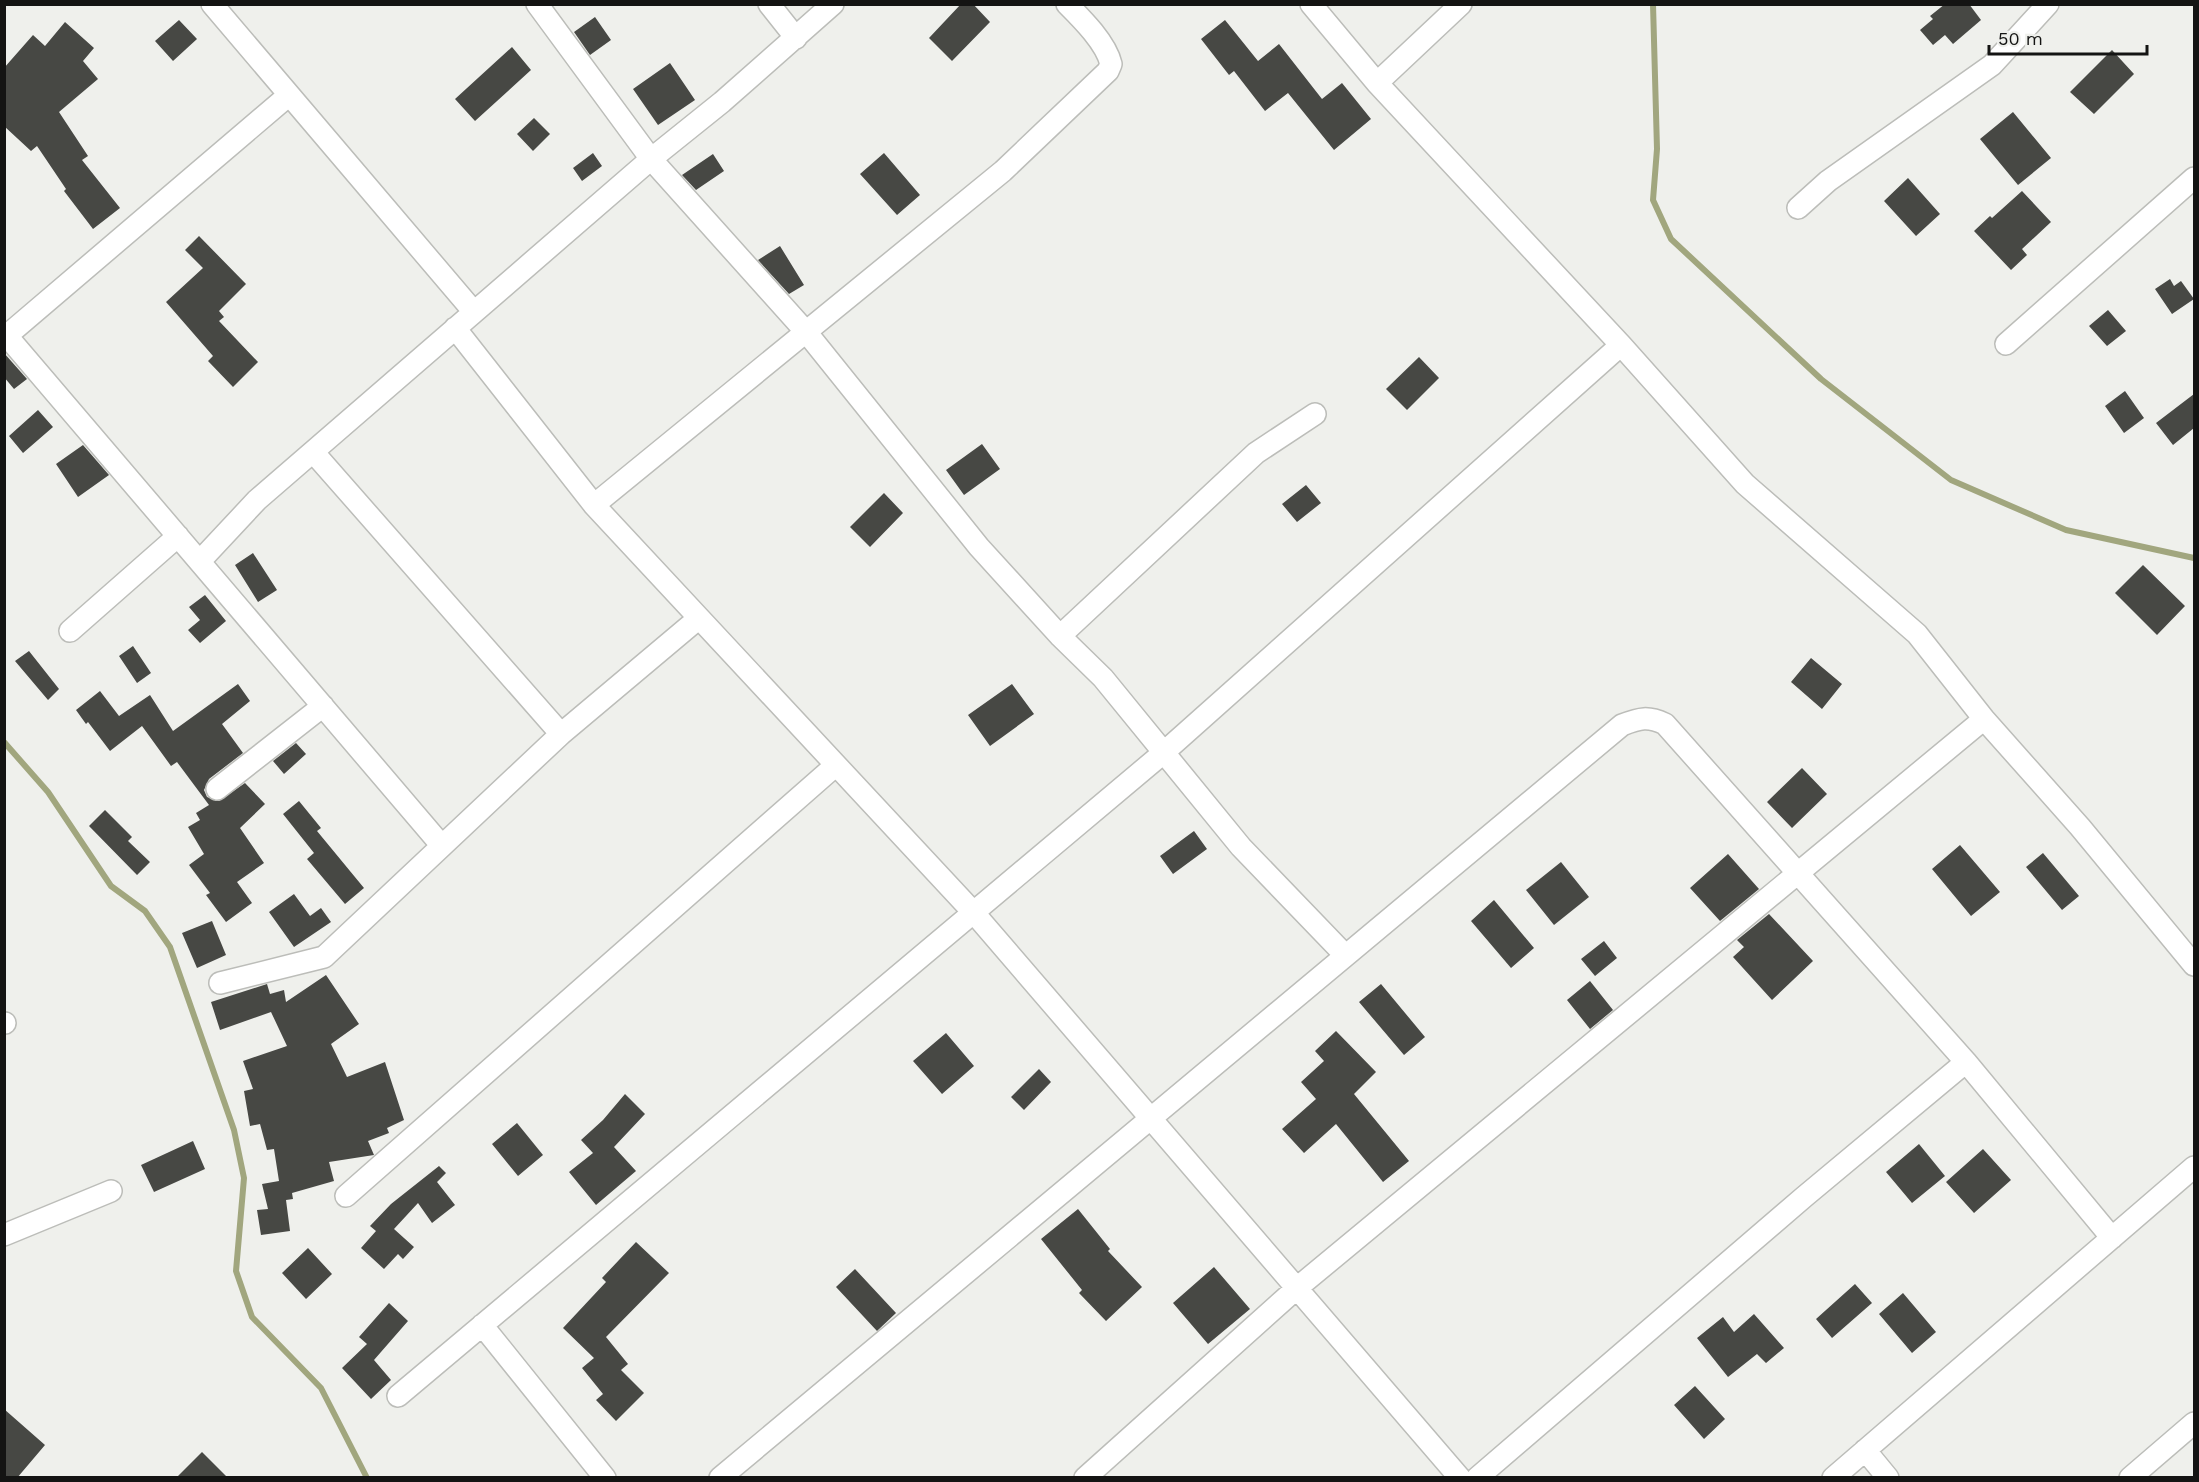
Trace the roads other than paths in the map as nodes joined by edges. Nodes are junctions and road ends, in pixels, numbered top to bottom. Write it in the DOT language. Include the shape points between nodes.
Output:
graph roads {
  1 [pos="212,4"];
  2 [pos="537,4"];
  3 [pos="769,4"];
  4 [pos="833,4"];
  5 [pos="1067,4"];
  6 [pos="1311,4"];
  7 [pos="1461,4"];
  8 [pos="2048,4"];
  9 [pos="796,38"];
  10 [pos="1377,83"];
  11 [pos="289,95"];
  12 [pos="651,159"];
  13 [pos="2194,178"];
  14 [pos="1798,208"];
  15 [pos="474,312"];
  16 [pos="455,328"];
  17 [pos="807,333"];
  18 [pos="6,337"];
  19 [pos="2006,344"];
  20 [pos="1621,345"];
  21 [pos="1315,414"];
  22 [pos="314,453"];
  23 [pos="594,505"];
  24 [pos="178,536"];
  25 [pos="200,561"];
  26 [pos="699,618"];
  27 [pos="70,631"];
  28 [pos="1060,636"];
  29 [pos="323,706"];
  30 [pos="1984,719"];
  31 [pos="561,734"];
  32 [pos="1162,754"];
  33 [pos="836,765"];
  34 [pos="217,789"];
  35 [pos="442,846"];
  36 [pos="1799,873"];
  37 [pos="974,913"];
  38 [pos="1345,955"];
  39 [pos="2194,965"];
  40 [pos="220,982"];
  41 [pos="1966,1062"];
  42 [pos="1150,1118"];
  43 [pos="2194,1167"];
  44 [pos="111,1191"];
  45 [pos="346,1196"];
  46 [pos="4,1235"];
  47 [pos="2112,1238"];
  48 [pos="1297,1288"];
  49 [pos="482,1325"];
  50 [pos="398,1396"];
  51 [pos="2194,1423"];
  52 [pos="1865,1450"];
  53 [pos="605,1478"];
  54 [pos="720,1478"];
  55 [pos="1085,1478"];
  56 [pos="1460,1478"];
  57 [pos="1477,1478"];
  58 [pos="1833,1478"];
  59 [pos="1888,1478"];
  60 [pos="2130,1478"];
  1 -- 11 [label="street"];
  2 -- 12 [label="street"];
  3 -- 9 [label="street"];
  4 -- 9 [label="street"];
  5 -- 17 [label="street" via="1109,56 1108,70 1003,171"];
  6 -- 10 [label="street"];
  7 -- 10 [label="street"];
  8 -- 14 [label="street" via="1992,65 1828,181"];
  9 -- 12 [label="street"];
  10 -- 20 [label="street"];
  11 -- 15 [label="street"];
  11 -- 18 [label="street"];
  12 -- 15 [label="street"];
  12 -- 17 [label="street"];
  13 -- 19 [label="street"];
  15 -- 16 [label="street"];
  16 -- 22 [label="street"];
  16 -- 23 [label="street"];
  17 -- 23 [label="street"];
  17 -- 28 [label="street" via="971,538"];
  18 -- 24 [label="street"];
  20 -- 30 [label="street" via="1746,484 1917,634"];
  20 -- 32 [label="street"];
  21 -- 28 [label="street" via="1256,453"];
  22 -- 25 [label="street" via="257,500"];
  22 -- 31 [label="street"];
  23 -- 26 [label="street"];
  24 -- 25 [label="street"];
  24 -- 27 [label="street"];
  25 -- 29 [label="street"];
  26 -- 31 [label="street"];
  26 -- 33 [label="street"];
  28 -- 32 [label="street" via="1102,678"];
  29 -- 34 [label="street"];
  29 -- 35 [label="street"];
  30 -- 36 [label="street"];
  30 -- 39 [label="street"];
  31 -- 35 [label="street"];
  32 -- 37 [label="street"];
  32 -- 38 [label="street" via="1241,847"];
  33 -- 37 [label="street"];
  33 -- 45 [label="street"];
  35 -- 40 [label="street" via="324,957"];
  36 -- 38 [label="street" via="1665,724 1651,717 1639,719 1622,725"];
  36 -- 41 [label="street"];
  36 -- 48 [label="street"];
  37 -- 42 [label="street"];
  37 -- 49 [label="street"];
  38 -- 42 [label="street"];
  41 -- 47 [label="street"];
  41 -- 57 [label="street"];
  42 -- 48 [label="street"];
  42 -- 54 [label="street"];
  43 -- 47 [label="street"];
  44 -- 46 [label="street"];
  47 -- 52 [label="street"];
  48 -- 55 [label="street"];
  48 -- 56 [label="street"];
  49 -- 50 [label="street"];
  49 -- 53 [label="street"];
  51 -- 60 [label="street"];
  52 -- 58 [label="street"];
  52 -- 59 [label="street"];
}
